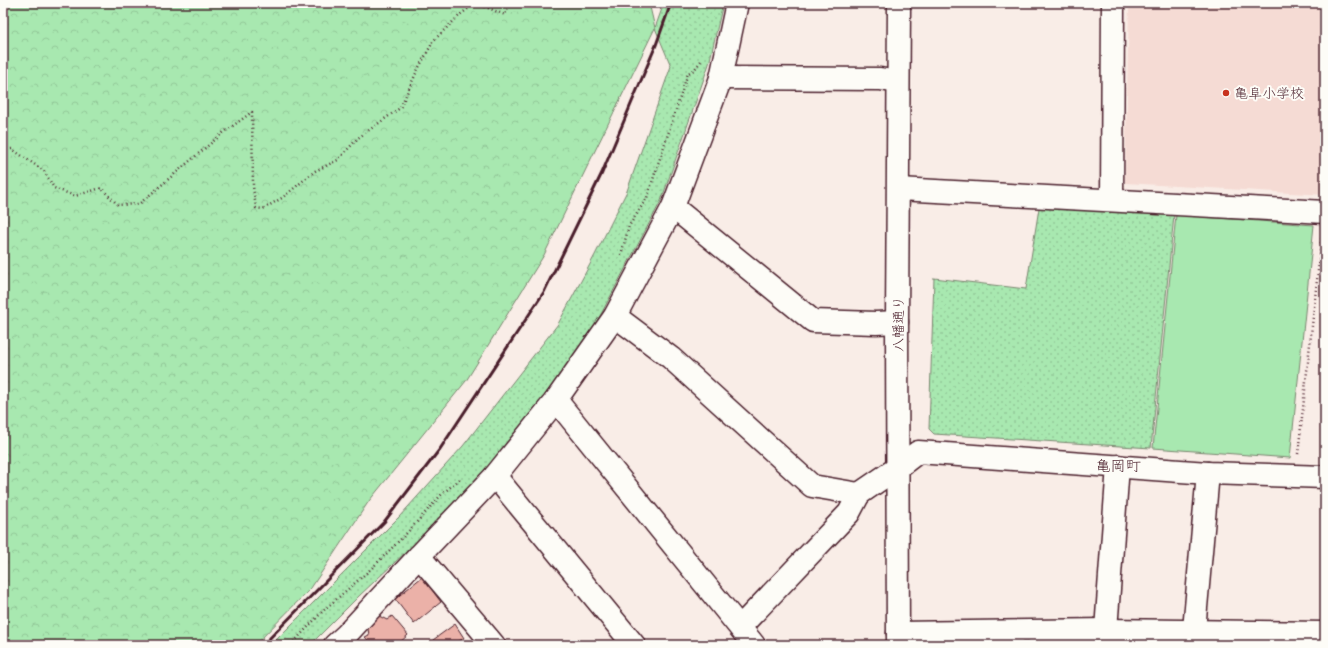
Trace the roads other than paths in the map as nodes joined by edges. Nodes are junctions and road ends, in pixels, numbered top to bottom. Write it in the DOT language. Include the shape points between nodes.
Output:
graph roads {
  1 [pos="737,3"];
  2 [pos="899,3"];
  3 [pos="1113,3"];
  4 [pos="721,78"];
  5 [pos="898,82"];
  6 [pos="899,189"];
  7 [pos="1112,200"];
  8 [pos="673,207"];
  9 [pos="1325,212"];
  10 [pos="614,316"];
  11 [pos="897,322"];
  12 [pos="556,400"];
  13 [pos="1118,466"];
  14 [pos="897,468"];
  15 [pos="1208,472"];
  16 [pos="496,476"];
  17 [pos="1325,477"];
  18 [pos="859,494"];
  19 [pos="419,556"];
  20 [pos="740,627"];
  21 [pos="1106,630"];
  22 [pos="1194,630"];
  23 [pos="1325,633"];
  24 [pos="898,639"];
  25 [pos="345,642"];
  26 [pos="494,645"];
  27 [pos="634,645"];
  28 [pos="754,645"];
  1 -- 4 [label="street"];
  2 -- 5 [label="street, 八幡通り"];
  3 -- 7 [label="street"];
  4 -- 5 [label="street" via="880,79"];
  4 -- 8 [label="street"];
  5 -- 6 [label="street, 八幡通り"];
  6 -- 7 [label="street"];
  6 -- 11 [label="street, 八幡通り"];
  7 -- 9 [label="street"];
  8 -- 10 [label="street"];
  8 -- 11 [label="street" via="813,322"];
  10 -- 12 [label="street"];
  10 -- 18 [label="street" via="672,358 812,486"];
  11 -- 14 [label="street, 八幡通り"];
  12 -- 16 [label="street"];
  12 -- 20 [label="street"];
  13 -- 14 [label="street" via="918,452"];
  13 -- 15 [label="street"];
  13 -- 21 [label="street"];
  14 -- 18 [label="street"];
  14 -- 24 [label="street, 八幡通り"];
  15 -- 17 [label="street"];
  15 -- 22 [label="street"];
  16 -- 19 [label="street"];
  16 -- 27 [label="street"];
  18 -- 20 [label="street" via="849,512"];
  19 -- 25 [label="street"];
  19 -- 26 [label="street"];
  20 -- 28 [label="street"];
  21 -- 22 [label="street"];
  21 -- 24 [label="street"];
  22 -- 23 [label="street"];
}
